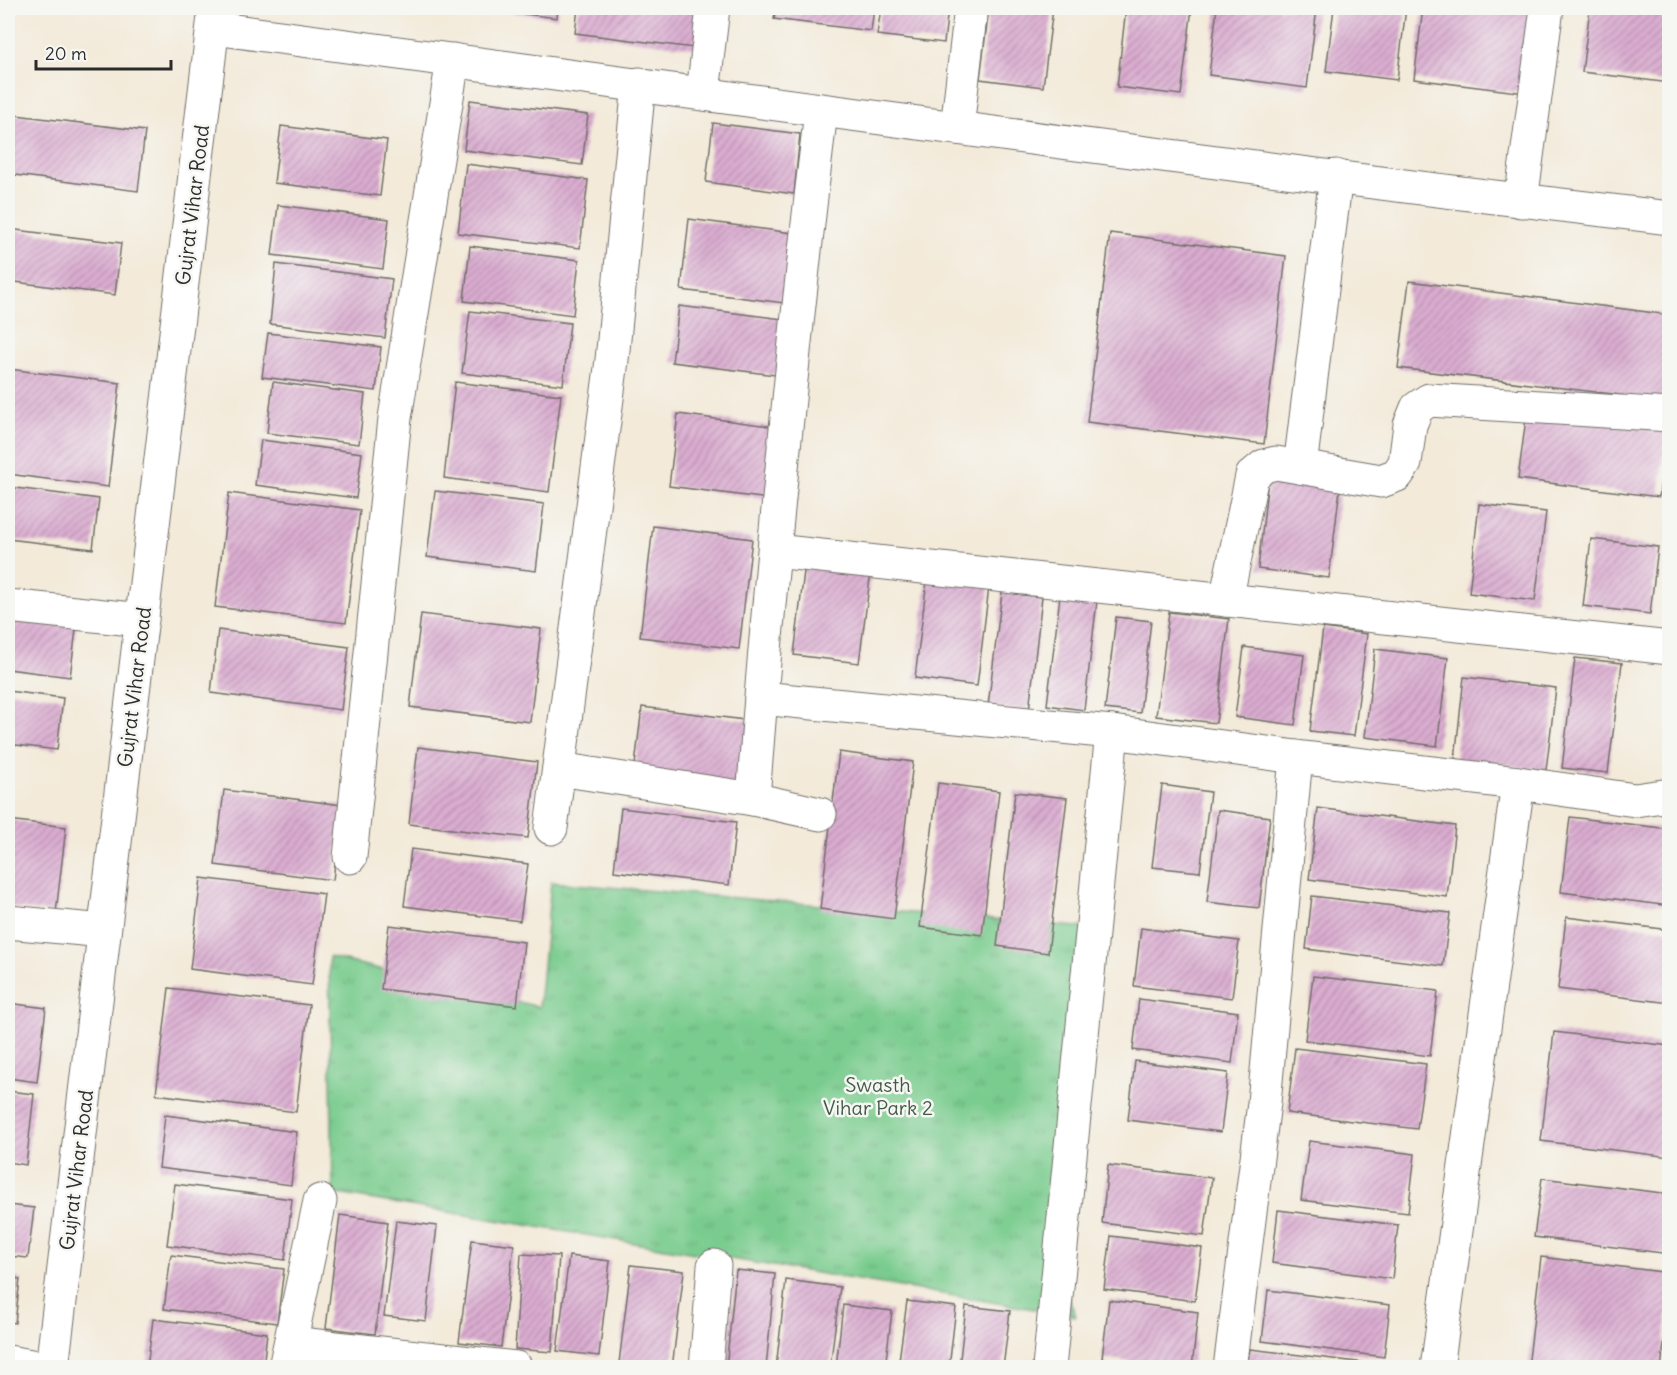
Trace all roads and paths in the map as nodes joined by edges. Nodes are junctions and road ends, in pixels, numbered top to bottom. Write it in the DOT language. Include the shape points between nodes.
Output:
graph roads {
  1 [pos="713,8"];
  2 [pos="971,8"];
  3 [pos="1547,8"];
  4 [pos="214,18"];
  5 [pos="453,60"];
  6 [pos="639,84"];
  7 [pos="703,93"];
  8 [pos="821,111"];
  9 [pos="957,128"];
  10 [pos="1336,176"];
  11 [pos="1521,201"];
  12 [pos="1670,218"];
  13 [pos="1670,415"];
  14 [pos="1300,467"];
  15 [pos="775,551"];
  16 [pos="1226,600"];
  17 [pos="8,606"];
  18 [pos="142,620"];
  19 [pos="1670,648"];
  20 [pos="761,698"];
  21 [pos="1112,732"];
  22 [pos="1296,757"];
  23 [pos="559,769"];
  24 [pos="1518,783"];
  25 [pos="1670,795"];
  26 [pos="753,799"];
  27 [pos="820,814"];
  28 [pos="551,828"];
  29 [pos="350,856"];
  30 [pos="8,922"];
  31 [pos="104,931"];
  32 [pos="320,1201"];
  33 [pos="714,1266"];
  34 [pos="288,1355"];
  35 [pos="8,1362"];
  36 [pos="43,1368"];
  37 [pos="52,1368"];
  38 [pos="516,1368"];
  39 [pos="706,1368"];
  40 [pos="1049,1368"];
  41 [pos="1230,1368"];
  42 [pos="1437,1368"];
  1 -- 7 [label="street"];
  2 -- 9 [label="street"];
  3 -- 11 [label="street"];
  4 -- 5 [label="street"];
  4 -- 18 [label="street, Gujrat Vihar Road"];
  5 -- 6 [label="street"];
  5 -- 29 [label="street" via="395,418"];
  6 -- 7 [label="street"];
  6 -- 23 [label="street" via="612,360"];
  7 -- 8 [label="street"];
  8 -- 9 [label="street"];
  8 -- 15 [label="street"];
  9 -- 10 [label="street"];
  10 -- 11 [label="street"];
  10 -- 14 [label="street"];
  11 -- 12 [label="street"];
  13 -- 14 [label="street" via="1429,400 1417,408 1410,425 1405,463 1397,475 1381,481"];
  14 -- 16 [label="street" via="1276,463 1264,466 1252,476"];
  15 -- 16 [label="street"];
  15 -- 20 [label="street"];
  16 -- 19 [label="street"];
  17 -- 18 [label="street"];
  18 -- 31 [label="street, Gujrat Vihar Road"];
  20 -- 21 [label="street"];
  20 -- 26 [label="street"];
  21 -- 22 [label="street"];
  21 -- 40 [label="street"];
  22 -- 24 [label="street"];
  22 -- 41 [label="street" via="1264,1103"];
  23 -- 26 [label="street"];
  23 -- 28 [label="street"];
  24 -- 25 [label="street" via="1635,800"];
  24 -- 42 [label="street"];
  26 -- 27 [label="street"];
  30 -- 31 [label="street"];
  31 -- 37 [label="street, Gujrat Vihar Road"];
  32 -- 34 [label="street"];
  33 -- 39 [label="street"];
  34 -- 38 [label="street"];
  35 -- 36 [label="street"];
}
